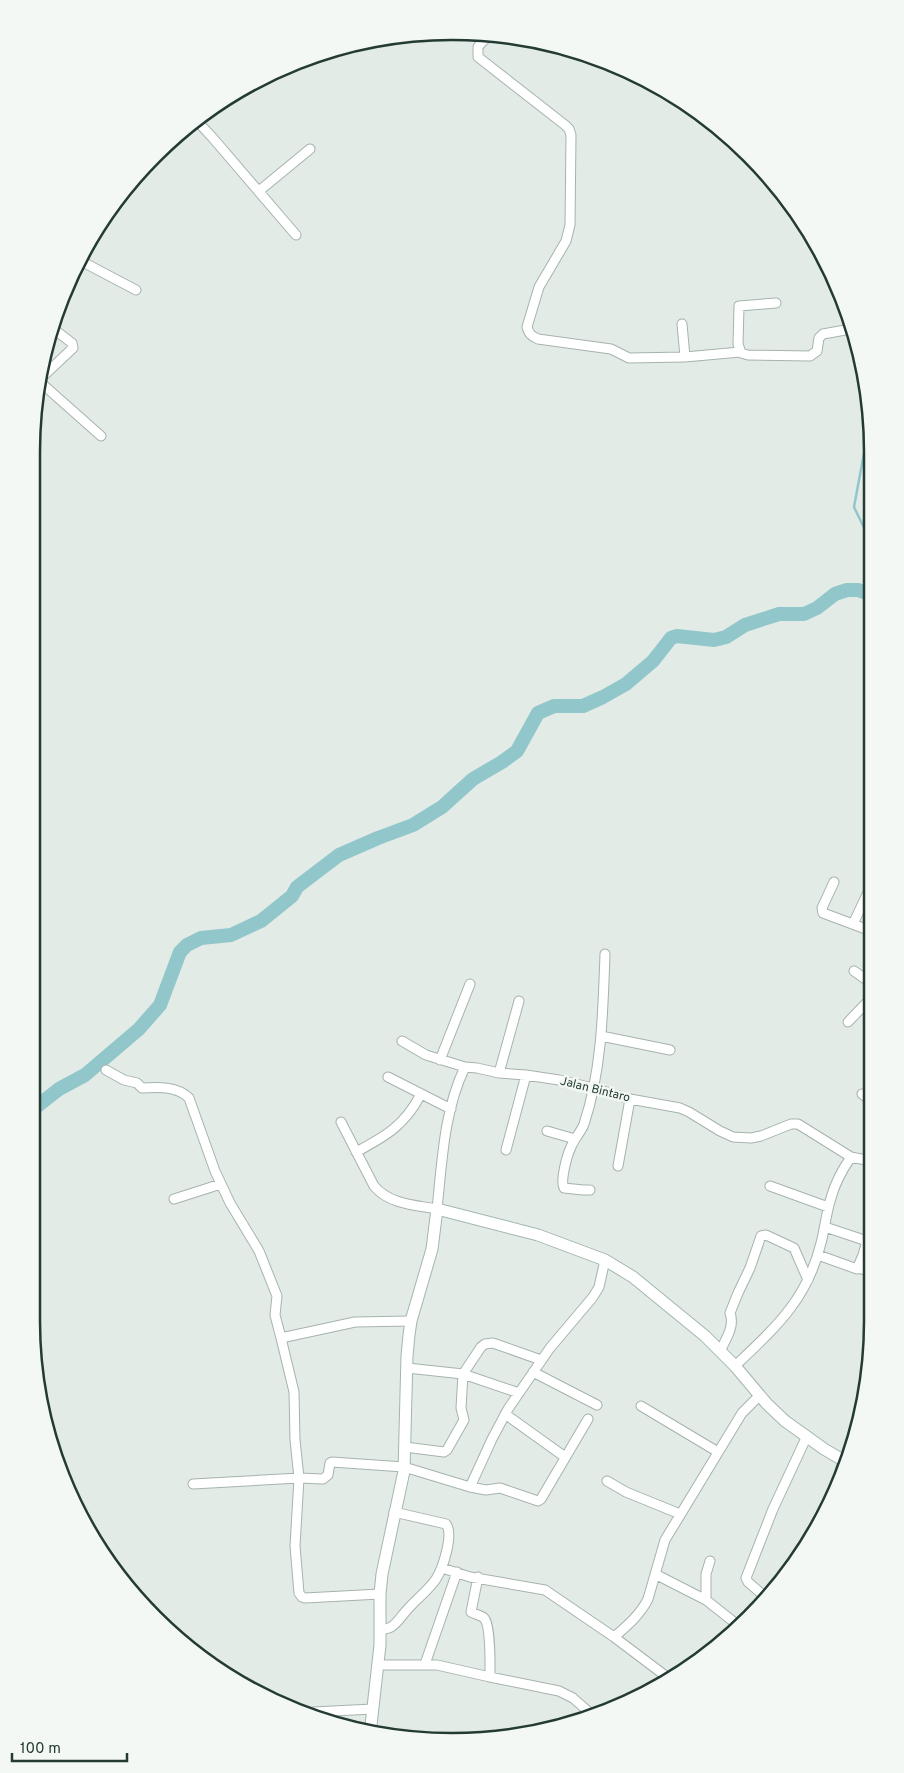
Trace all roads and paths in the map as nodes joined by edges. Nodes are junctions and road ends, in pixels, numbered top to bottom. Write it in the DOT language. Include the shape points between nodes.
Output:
graph roads {
  1 [pos="483,41"];
  2 [pos="201,125"];
  3 [pos="310,149"];
  4 [pos="259,191"];
  5 [pos="296,235"];
  6 [pos="86,263"];
  7 [pos="136,290"];
  8 [pos="776,303"];
  9 [pos="682,324"];
  10 [pos="845,330"];
  11 [pos="58,332"];
  12 [pos="740,352"];
  13 [pos="685,357"];
  14 [pos="48,372"];
  15 [pos="46,387"];
  16 [pos="100,436"];
  17 [pos="834,882"];
  18 [pos="864,899"];
  19 [pos="853,924"];
  20 [pos="864,928"];
  21 [pos="604,954"];
  22 [pos="854,971"];
  23 [pos="864,978"];
  24 [pos="470,984"];
  25 [pos="519,1001"];
  26 [pos="864,1005"];
  27 [pos="848,1022"];
  28 [pos="601,1036"];
  29 [pos="402,1041"];
  30 [pos="670,1050"];
  31 [pos="440,1060"];
  32 [pos="465,1068"];
  33 [pos="106,1070"];
  34 [pos="499,1074"];
  35 [pos="526,1075"];
  36 [pos="388,1077"];
  37 [pos="593,1088"];
  38 [pos="421,1094"];
  39 [pos="630,1099"];
  40 [pos="451,1109"];
  41 [pos="341,1122"];
  42 [pos="547,1131"];
  43 [pos="575,1139"];
  44 [pos="506,1150"];
  45 [pos="356,1152"];
  46 [pos="851,1157"];
  47 [pos="864,1160"];
  48 [pos="618,1166"];
  49 [pos="221,1184"];
  50 [pos="770,1186"];
  51 [pos="590,1190"];
  52 [pos="174,1199"];
  53 [pos="828,1207"];
  54 [pos="437,1209"];
  55 [pos="825,1227"];
  56 [pos="864,1240"];
  57 [pos="818,1255"];
  58 [pos="864,1255"];
  59 [pos="605,1260"];
  60 [pos="858,1268"];
  61 [pos="864,1270"];
  62 [pos="808,1280"];
  63 [pos="411,1321"];
  64 [pos="281,1338"];
  65 [pos="720,1351"];
  66 [pos="541,1360"];
  67 [pos="735,1366"];
  68 [pos="407,1368"];
  69 [pos="533,1372"];
  70 [pos="463,1374"];
  71 [pos="519,1393"];
  72 [pos="760,1395"];
  73 [pos="597,1405"];
  74 [pos="641,1406"];
  75 [pos="505,1414"];
  76 [pos="588,1419"];
  77 [pos="807,1436"];
  78 [pos="405,1447"];
  79 [pos="718,1452"];
  80 [pos="565,1457"];
  81 [pos="840,1459"];
  82 [pos="404,1467"];
  83 [pos="298,1478"];
  84 [pos="607,1481"];
  85 [pos="193,1484"];
  86 [pos="470,1487"];
  87 [pos="394,1512"];
  88 [pos="680,1514"];
  89 [pos="710,1561"];
  90 [pos="442,1568"];
  91 [pos="457,1572"];
  92 [pos="655,1574"];
  93 [pos="478,1577"];
  94 [pos="380,1594"];
  95 [pos="761,1594"];
  96 [pos="706,1600"];
  97 [pos="733,1622"];
  98 [pos="380,1630"];
  99 [pos="614,1637"];
  100 [pos="424,1664"];
  101 [pos="378,1665"];
  102 [pos="664,1675"];
  103 [pos="490,1677"];
  104 [pos="373,1709"];
  105 [pos="587,1710"];
  106 [pos="322,1712"];
  107 [pos="371,1725"];
  1 -- 13 [label="street" via="478,48 478,57 560,121 571,135 570,225 566,241 539,288 528,333 538,339 611,349 629,358"];
  2 -- 4 [label="street"];
  3 -- 4 [label="street"];
  4 -- 5 [label="street"];
  6 -- 7 [label="street"];
  8 -- 12 [label="street" via="739,306"];
  9 -- 13 [label="street"];
  10 -- 12 [label="street" via="823,334 817,351 810,356 748,355"];
  11 -- 14 [label="street" via="72,343 73,348"];
  12 -- 13 [label="street"];
  15 -- 16 [label="street"];
  17 -- 19 [label="street" via="822,910 825,915"];
  18 -- 19 [label="street"];
  19 -- 20 [label="street"];
  21 -- 28 [label="street"];
  22 -- 23 [label="street"];
  24 -- 31 [label="street"];
  25 -- 34 [label="street"];
  26 -- 27 [label="street"];
  28 -- 30 [label="street"];
  28 -- 37 [label="street"];
  29 -- 31 [label="street, Jalan Bintaro"];
  31 -- 32 [label="street, Jalan Bintaro"];
  32 -- 34 [label="street, Jalan Bintaro"];
  32 -- 40 [label="street"];
  33 -- 49 [label="street" via="142,1088 162,1087 183,1092 189,1098"];
  34 -- 35 [label="street, Jalan Bintaro"];
  35 -- 37 [label="street, Jalan Bintaro"];
  35 -- 44 [label="street"];
  36 -- 38 [label="street"];
  37 -- 39 [label="street, Jalan Bintaro"];
  37 -- 43 [label="street" via="584,1124"];
  38 -- 40 [label="street"];
  38 -- 45 [label="street" via="396,1128"];
  39 -- 46 [label="street, Jalan Bintaro" via="680,1108 720,1131 741,1138 761,1136 798,1124"];
  39 -- 48 [label="street"];
  40 -- 54 [label="street"];
  41 -- 45 [label="street"];
  42 -- 43 [label="street"];
  43 -- 51 [label="street" via="562,1185 564,1188"];
  45 -- 54 [label="street" via="374,1186 384,1196"];
  46 -- 47 [label="street"];
  46 -- 53 [label="street" via="840,1174"];
  49 -- 52 [label="street"];
  49 -- 64 [label="street" via="257,1246 277,1296 275,1315"];
  50 -- 53 [label="street"];
  53 -- 55 [label="street"];
  54 -- 59 [label="street" via="538,1235"];
  54 -- 63 [label="street" via="432,1249"];
  55 -- 56 [label="street"];
  55 -- 57 [label="street"];
  57 -- 60 [label="street"];
  57 -- 62 [label="street"];
  58 -- 60 [label="street"];
  59 -- 65 [label="street" via="633,1277"];
  59 -- 66 [label="street" via="599,1287 593,1297"];
  60 -- 61 [label="street"];
  62 -- 65 [label="street" via="794,1248 763,1235 730,1313 732,1325"];
  62 -- 67 [label="street" via="784,1319"];
  63 -- 64 [label="street" via="355,1322"];
  63 -- 68 [label="street"];
  64 -- 83 [label="street" via="294,1392"];
  65 -- 67 [label="street"];
  66 -- 69 [label="street"];
  66 -- 70 [label="street" via="488,1343 478,1349"];
  67 -- 72 [label="street"];
  68 -- 70 [label="street"];
  68 -- 78 [label="street"];
  69 -- 71 [label="street"];
  69 -- 73 [label="street"];
  70 -- 71 [label="street"];
  70 -- 78 [label="street" via="461,1408 464,1420 447,1450"];
  71 -- 75 [label="street"];
  72 -- 77 [label="street" via="784,1421"];
  72 -- 79 [label="street" via="742,1413"];
  74 -- 79 [label="street"];
  75 -- 80 [label="street"];
  75 -- 86 [label="street"];
  76 -- 80 [label="street"];
  77 -- 81 [label="street"];
  77 -- 95 [label="street" via="746,1578"];
  78 -- 82 [label="street"];
  79 -- 88 [label="street"];
  80 -- 86 [label="street" via="536,1501 500,1488"];
  82 -- 83 [label="street" via="332,1462 325,1479"];
  82 -- 86 [label="street"];
  82 -- 87 [label="street"];
  83 -- 85 [label="street"];
  83 -- 94 [label="street" via="295,1546 300,1596"];
  84 -- 88 [label="street"];
  87 -- 90 [label="street" via="443,1522 448,1526 450,1540"];
  87 -- 94 [label="street"];
  88 -- 92 [label="street" via="665,1540"];
  89 -- 96 [label="street" via="706,1574"];
  90 -- 91 [label="street"];
  90 -- 98 [label="street" via="429,1588 397,1622"];
  91 -- 93 [label="street"];
  91 -- 100 [label="street"];
  92 -- 96 [label="street"];
  92 -- 99 [label="street" via="644,1606"];
  93 -- 99 [label="street" via="546,1590"];
  93 -- 103 [label="street" via="471,1612 482,1616 486,1622"];
  94 -- 98 [label="street"];
  96 -- 97 [label="street"];
  98 -- 101 [label="street"];
  99 -- 102 [label="street"];
  100 -- 101 [label="street"];
  100 -- 103 [label="street"];
  101 -- 104 [label="street"];
  103 -- 105 [label="street" via="565,1692"];
  104 -- 106 [label="street"];
  104 -- 107 [label="street"];
}
